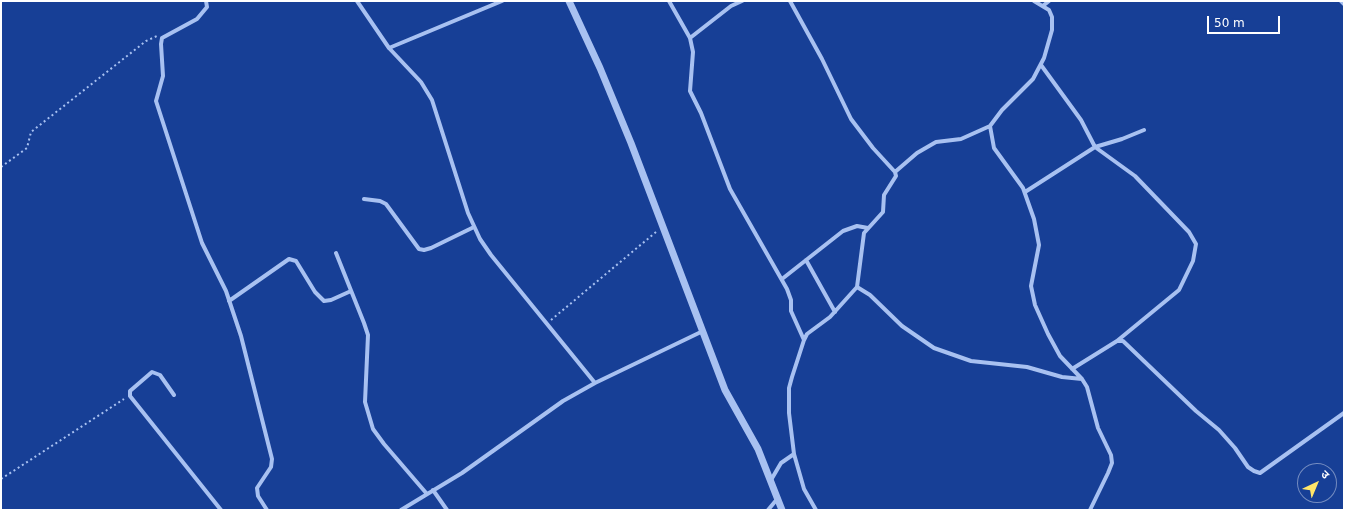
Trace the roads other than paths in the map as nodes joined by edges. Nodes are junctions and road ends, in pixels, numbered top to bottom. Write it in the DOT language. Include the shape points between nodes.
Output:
graph roads {
  1 [pos="206,1"];
  2 [pos="357,1"];
  3 [pos="502,1"];
  4 [pos="569,1"];
  5 [pos="670,1"];
  6 [pos="742,1"];
  7 [pos="790,1"];
  8 [pos="1034,1"];
  9 [pos="1049,1"];
  10 [pos="1341,1"];
  11 [pos="1344,4"];
  12 [pos="1044,5"];
  13 [pos="690,38"];
  14 [pos="389,48"];
  15 [pos="1041,65"];
  16 [pos="990,126"];
  17 [pos="1144,130"];
  18 [pos="1095,147"];
  19 [pos="895,172"];
  20 [pos="1025,192"];
  21 [pos="364,199"];
  22 [pos="474,227"];
  23 [pos="868,228"];
  24 [pos="336,253"];
  25 [pos="806,260"];
  26 [pos="782,279"];
  27 [pos="857,287"];
  28 [pos="351,291"];
  29 [pos="229,301"];
  30 [pos="834,312"];
  31 [pos="704,331"];
  32 [pos="804,340"];
  33 [pos="1118,341"];
  34 [pos="1072,369"];
  35 [pos="1082,379"];
  36 [pos="596,383"];
  37 [pos="174,395"];
  38 [pos="1344,413"];
  39 [pos="794,454"];
  40 [pos="771,480"];
  41 [pos="433,490"];
  42 [pos="427,494"];
  43 [pos="778,498"];
  44 [pos="221,510"];
  45 [pos="267,510"];
  46 [pos="401,510"];
  47 [pos="447,510"];
  48 [pos="768,510"];
  49 [pos="782,510"];
  50 [pos="816,510"];
  51 [pos="1090,510"];
  1 -- 29 [label="street" via="207,7 198,19 162,38 163,76 156,101 202,243"];
  2 -- 14 [label="street"];
  3 -- 14 [label="street"];
  4 -- 31 [label="street" via="623,123"];
  5 -- 13 [label="street"];
  6 -- 13 [label="street" via="731,6"];
  7 -- 19 [label="street" via="851,119"];
  8 -- 12 [label="street"];
  9 -- 12 [label="street"];
  10 -- 11 [label="street"];
  12 -- 15 [label="street" via="1052,17 1052,30"];
  13 -- 26 [label="street" via="693,52 690,91 730,190"];
  14 -- 22 [label="street" via="421,82 432,100"];
  15 -- 16 [label="street" via="1033,79"];
  15 -- 18 [label="street" via="1081,120"];
  16 -- 19 [label="street" via="961,139 936,142 917,153"];
  16 -- 20 [label="street" via="996,152"];
  17 -- 18 [label="street"];
  18 -- 20 [label="street"];
  18 -- 33 [label="street" via="1135,176 1189,232 1196,244 1193,261 1179,290"];
  19 -- 23 [label="street" via="895,180 884,195 883,212"];
  20 -- 34 [label="street" via="1033,213 1039,246 1031,286 1032,295 1054,347"];
  21 -- 22 [label="street" via="386,204 418,249 431,248"];
  22 -- 36 [label="street" via="491,255"];
  23 -- 25 [label="street" via="857,226 843,231"];
  23 -- 27 [label="street" via="864,233"];
  24 -- 28 [label="street"];
  25 -- 26 [label="street"];
  25 -- 30 [label="street"];
  26 -- 32 [label="street" via="790,295 791,311"];
  27 -- 30 [label="street"];
  27 -- 35 [label="street" via="870,295 902,326 934,348 971,361 1027,367"];
  28 -- 29 [label="street" via="324,301 315,292 296,261 289,259"];
  28 -- 42 [label="street" via="368,335 365,396 370,419 378,437"];
  29 -- 45 [label="street" via="272,459 271,467 257,488 258,496"];
  30 -- 32 [label="street" via="807,334"];
  31 -- 36 [label="street"];
  31 -- 40 [label="street" via="725,390 754,441"];
  32 -- 39 [label="street" via="789,388"];
  33 -- 34 [label="street"];
  33 -- 38 [label="street" via="1129,344 1218,430 1248,467 1260,473"];
  34 -- 35 [label="street"];
  35 -- 51 [label="street" via="1090,394 1098,428 1112,463"];
  36 -- 41 [label="street" via="554,406 476,463"];
  37 -- 44 [label="street" via="156,372 148,375 130,391 130,396"];
  39 -- 40 [label="street" via="781,463"];
  39 -- 50 [label="street" via="804,489"];
  40 -- 43 [label="street"];
  41 -- 42 [label="street"];
  41 -- 47 [label="street"];
  42 -- 46 [label="street"];
  43 -- 48 [label="street"];
  43 -- 49 [label="street"];
}
